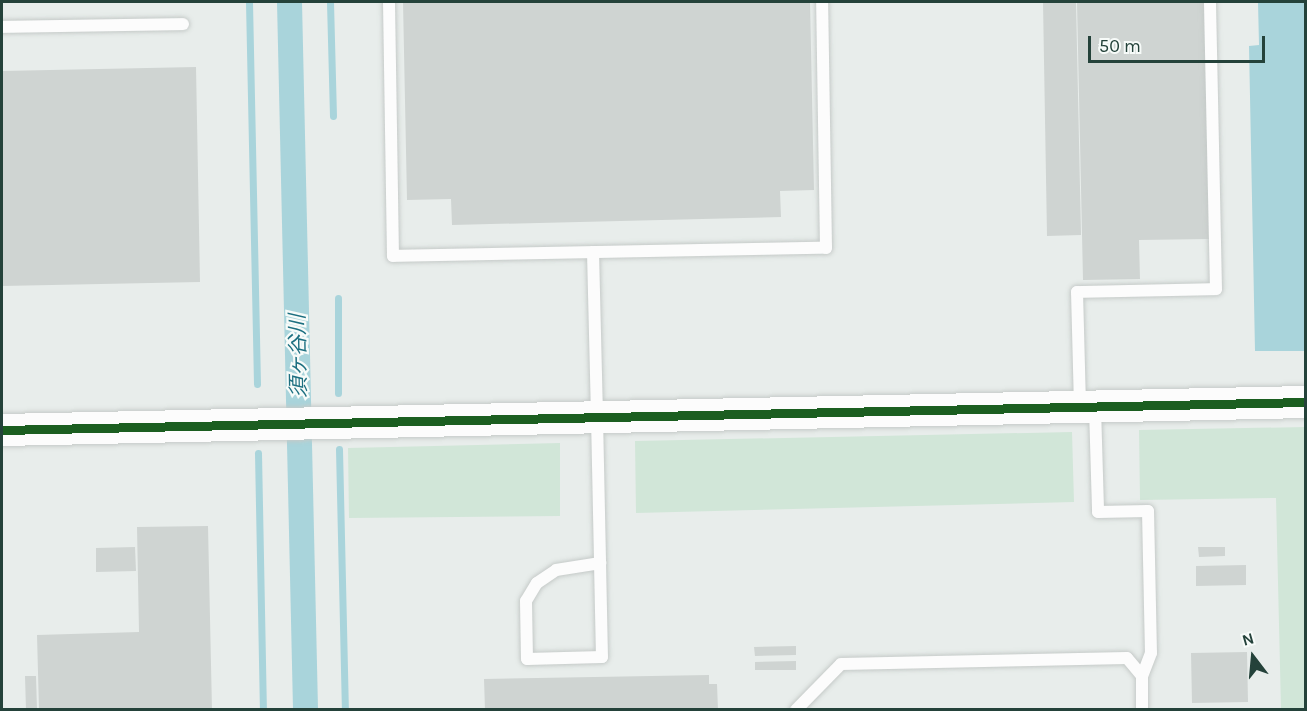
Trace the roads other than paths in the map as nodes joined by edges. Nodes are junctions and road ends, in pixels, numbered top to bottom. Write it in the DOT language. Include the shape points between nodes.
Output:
graph roads {
  1 [pos="389,2"];
  2 [pos="822,2"];
  3 [pos="1210,2"];
  4 [pos="183,24"];
  5 [pos="2,27"];
  6 [pos="593,252"];
  7 [pos="1305,402"];
  8 [pos="1088,407"];
  9 [pos="597,417"];
  10 [pos="2,430"];
  11 [pos="600,563"];
  12 [pos="1142,676"];
  13 [pos="796,710"];
  14 [pos="1142,710"];
  1 -- 6 [label="lane" via="393,256"];
  2 -- 6 [label="lane" via="826,248"];
  3 -- 8 [label="lane" via="1216,289 1077,292"];
  4 -- 5 [label="lane"];
  6 -- 9 [label="lane"];
  7 -- 8 [label="street"];
  8 -- 9 [label="street"];
  8 -- 12 [label="lane" via="1098,512 1148,511 1151,654"];
  9 -- 10 [label="street"];
  9 -- 11 [label="lane"];
  11 -- 11 [label="lane" via="602,657 527,659 526,602 537,584 556,570"];
  12 -- 13 [label="lane" via="1127,658 841,664"];
  12 -- 14 [label="lane"];
}
